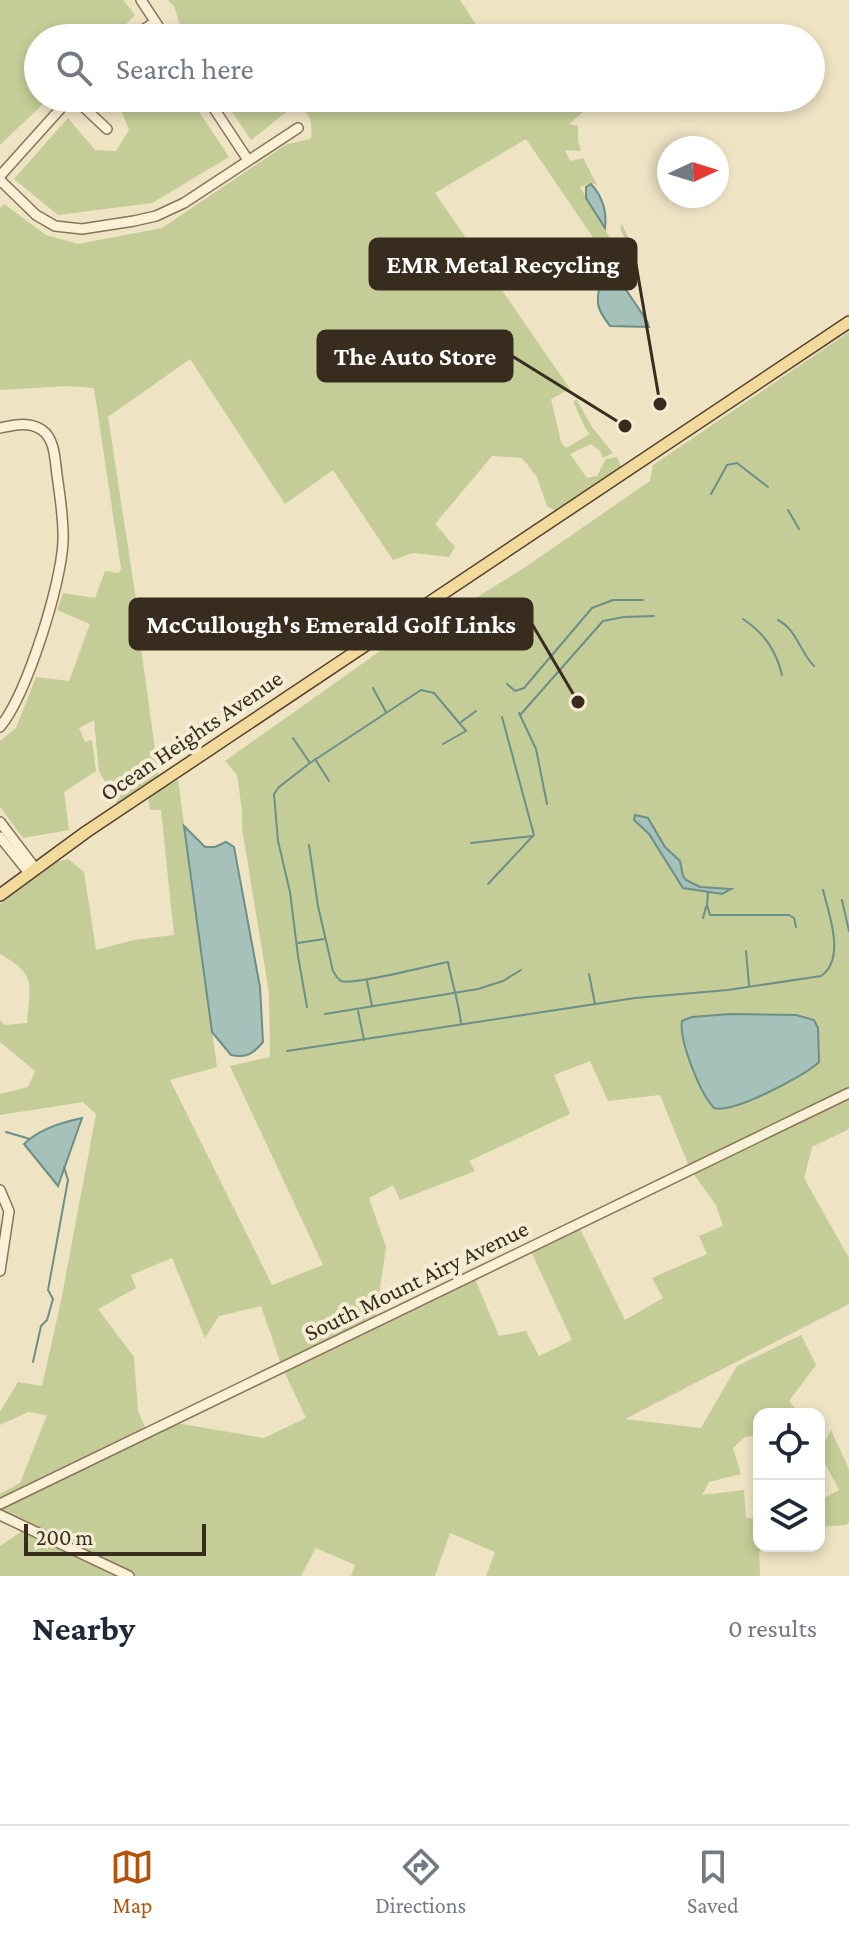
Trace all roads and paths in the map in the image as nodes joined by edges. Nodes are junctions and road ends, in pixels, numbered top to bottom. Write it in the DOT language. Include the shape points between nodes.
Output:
graph roads {
  1 [pos="141,0"];
  2 [pos="155,22"];
  3 [pos="152,24"];
  4 [pos="59,112"];
  5 [pos="88,112"];
  6 [pos="216,112"];
  7 [pos="298,128"];
  8 [pos="107,129"];
  9 [pos="248,160"];
  10 [pos="0,178"];
  11 [pos="849,322"];
  12 [pos="0,428"];
  13 [pos="0,727"];
  14 [pos="0,822"];
  15 [pos="0,837"];
  16 [pos="32,870"];
  17 [pos="0,895"];
  18 [pos="849,1093"];
  19 [pos="0,1190"];
  20 [pos="0,1271"];
  21 [pos="0,1504"];
  22 [pos="0,1515"];
  23 [pos="129,1576"];
  1 -- 2 [label="street"];
  2 -- 3 [label="street"];
  4 -- 10 [label="street"];
  5 -- 8 [label="street"];
  6 -- 9 [label="street"];
  7 -- 9 [label="street"];
  9 -- 10 [label="street" via="165,212 82,229 43,220"];
  11 -- 16 [label="main road, Ocean Heights Avenue"];
  12 -- 13 [label="street" via="32,425 49,438 63,533 51,602 19,696"];
  14 -- 16 [label="street"];
  15 -- 16 [label="street"];
  16 -- 17 [label="main road, Ocean Heights Avenue"];
  18 -- 21 [label="street, South Mount Airy Avenue"];
  19 -- 20 [label="street" via="9,1211"];
  22 -- 23 [label="street"];
}
